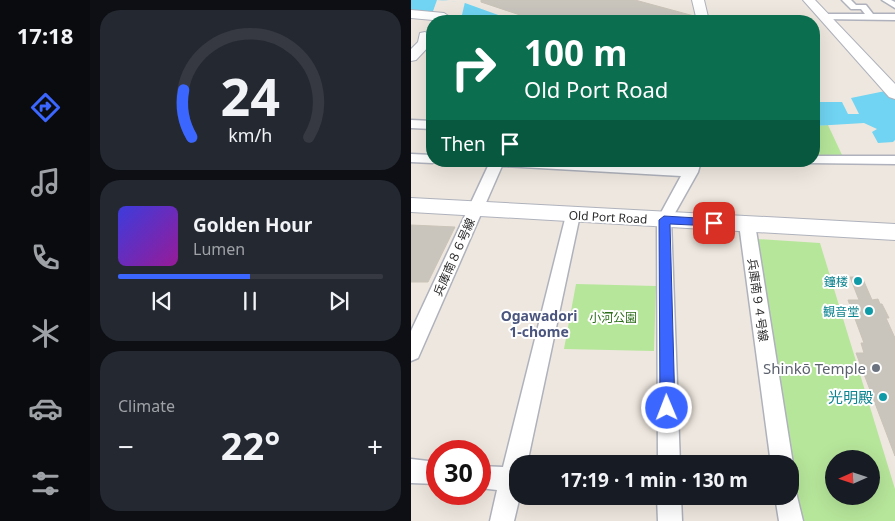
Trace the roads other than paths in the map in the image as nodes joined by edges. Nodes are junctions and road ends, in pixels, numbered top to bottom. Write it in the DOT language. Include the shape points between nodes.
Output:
graph roads {
  1 [pos="698,0"];
  2 [pos="809,0"];
  3 [pos="819,0"];
  4 [pos="846,0"];
  5 [pos="886,0"];
  6 [pos="895,6"];
  7 [pos="411,14"];
  8 [pos="444,15"];
  9 [pos="702,15"];
  10 [pos="830,17"];
  11 [pos="871,17"];
  12 [pos="895,17"];
  13 [pos="426,36"];
  14 [pos="426,41"];
  15 [pos="411,44"];
  16 [pos="411,57"];
  17 [pos="893,87"];
  18 [pos="411,124"];
  19 [pos="426,125"];
  20 [pos="411,158"];
  21 [pos="426,158"];
  22 [pos="820,160"];
  23 [pos="895,160"];
  24 [pos="494,167"];
  25 [pos="692,167"];
  26 [pos="411,205"];
  27 [pos="475,209"];
  28 [pos="573,215"];
  29 [pos="664,220"];
  30 [pos="747,224"];
  31 [pos="895,232"];
  32 [pos="411,352"];
  33 [pos="520,455"];
  34 [pos="669,455"];
  35 [pos="781,455"];
  36 [pos="411,471"];
  37 [pos="426,472"];
  38 [pos="491,478"];
  39 [pos="509,480"];
  40 [pos="509,497"];
  41 [pos="669,505"];
  42 [pos="788,505"];
  43 [pos="502,521"];
  44 [pos="670,521"];
  45 [pos="791,521"];
  1 -- 9 [label="street"];
  2 -- 10 [label="street"];
  3 -- 10 [label="street"];
  4 -- 11 [label="street" via="854,8 863,8"];
  5 -- 6 [label="street"];
  7 -- 8 [label="street"];
  10 -- 11 [label="street"];
  10 -- 17 [label="street"];
  11 -- 12 [label="street"];
  13 -- 15 [label="street"];
  14 -- 16 [label="street"];
  18 -- 19 [label="street"];
  20 -- 21 [label="street"];
  22 -- 23 [label="street"];
  24 -- 27 [label="street, 兵庫南８６号線"];
  25 -- 29 [label="street"];
  26 -- 27 [label="street, Old Port Road"];
  27 -- 28 [label="street, Old Port Road"];
  27 -- 32 [label="street, 兵庫南８６号線"];
  28 -- 29 [label="street, Old Port Road"];
  28 -- 33 [label="street"];
  29 -- 30 [label="street, Old Port Road"];
  29 -- 34 [label="street"];
  30 -- 31 [label="street, Old Port Road"];
  30 -- 35 [label="street, 兵庫南９４号線"];
  36 -- 37 [label="street"];
  38 -- 39 [label="street"];
  40 -- 43 [label="street"];
  41 -- 44 [label="street"];
  42 -- 45 [label="street"];
}
